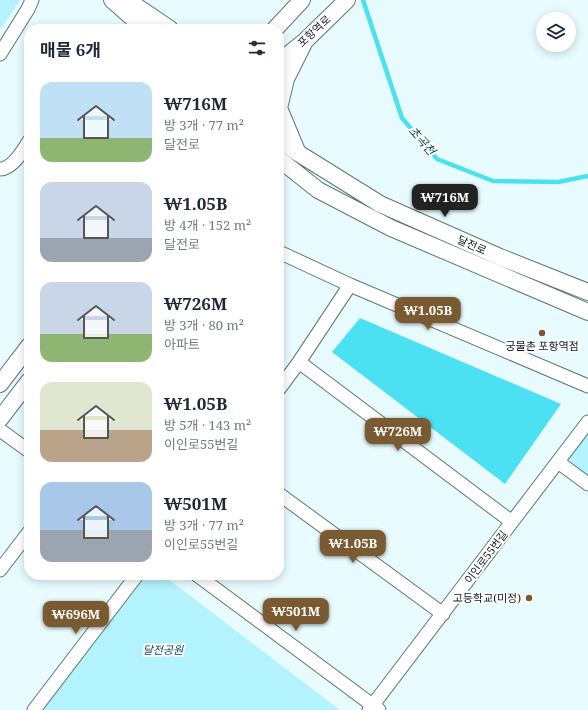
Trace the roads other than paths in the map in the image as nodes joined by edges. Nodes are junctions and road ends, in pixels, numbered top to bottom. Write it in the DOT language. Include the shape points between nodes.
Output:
graph roads {
  1 [pos="32,0"];
  2 [pos="112,0"];
  3 [pos="302,0"];
  4 [pos="347,0"];
  5 [pos="126,7"];
  6 [pos="136,24"];
  7 [pos="141,24"];
  8 [pos="163,24"];
  9 [pos="279,24"];
  10 [pos="305,41"];
  11 [pos="0,54"];
  12 [pos="284,58"];
  13 [pos="284,87"];
  14 [pos="284,120"];
  15 [pos="284,143"];
  16 [pos="24,149"];
  17 [pos="298,153"];
  18 [pos="284,163"];
  19 [pos="0,169"];
  20 [pos="284,254"];
  21 [pos="350,285"];
  22 [pos="588,292"];
  23 [pos="588,312"];
  24 [pos="24,353"];
  25 [pos="299,362"];
  26 [pos="284,382"];
  27 [pos="0,384"];
  28 [pos="588,386"];
  29 [pos="24,388"];
  30 [pos="0,419"];
  31 [pos="588,422"];
  32 [pos="0,430"];
  33 [pos="24,447"];
  34 [pos="558,462"];
  35 [pos="588,484"];
  36 [pos="284,498"];
  37 [pos="512,522"];
  38 [pos="24,539"];
  39 [pos="0,570"];
  40 [pos="132,580"];
  41 [pos="203,580"];
  42 [pos="443,614"];
  43 [pos="374,708"];
  44 [pos="34,710"];
  1 -- 11 [label="street"];
  2 -- 5 [label="street"];
  3 -- 9 [label="street"];
  4 -- 10 [label="street, 포항역로"];
  5 -- 6 [label="street"];
  5 -- 7 [label="street"];
  5 -- 8 [label="street" via="136,6"];
  10 -- 12 [label="street, 포항역로"];
  10 -- 13 [label="street"];
  14 -- 17 [label="street"];
  15 -- 17 [label="street, 달전로"];
  16 -- 19 [label="street" via="18,158 4,169"];
  17 -- 22 [label="street, 달전로" via="380,204 500,257"];
  18 -- 23 [label="street, 달전로" via="318,190 391,228"];
  20 -- 21 [label="street"];
  21 -- 25 [label="street"];
  21 -- 28 [label="street"];
  24 -- 27 [label="street"];
  25 -- 26 [label="street"];
  25 -- 37 [label="street"];
  29 -- 30 [label="street"];
  31 -- 34 [label="street, 이인로55번길"];
  32 -- 33 [label="street"];
  34 -- 35 [label="street"];
  34 -- 37 [label="street, 이인로55번길"];
  36 -- 42 [label="street"];
  37 -- 42 [label="street, 이인로55번길"];
  38 -- 39 [label="street"];
  40 -- 44 [label="street"];
  41 -- 43 [label="street"];
  42 -- 43 [label="street, 이인로55번길"];
}
